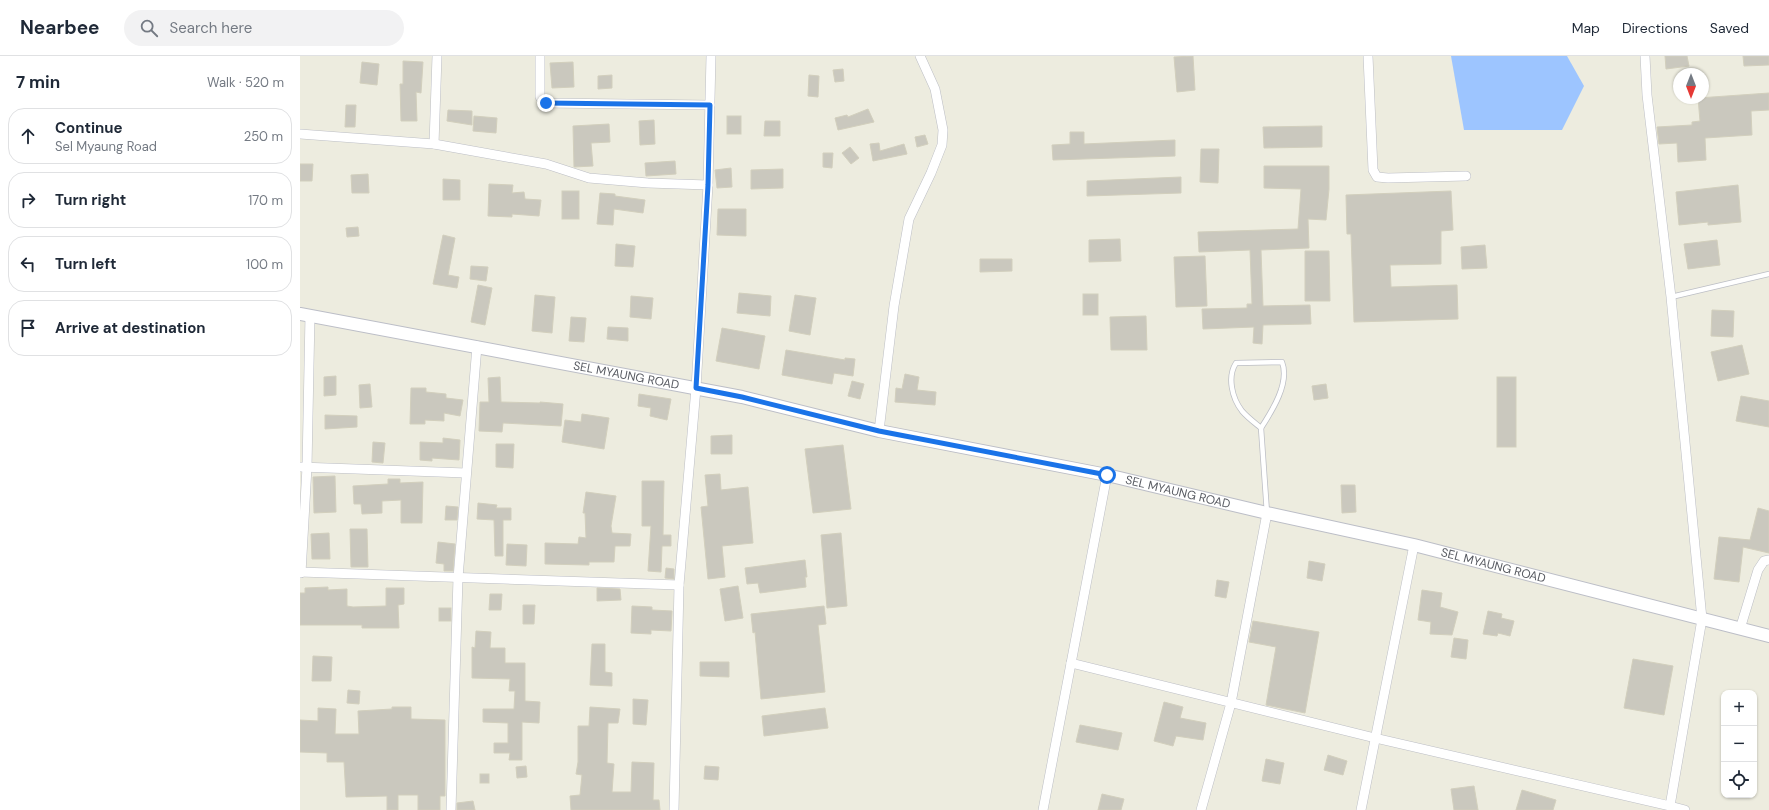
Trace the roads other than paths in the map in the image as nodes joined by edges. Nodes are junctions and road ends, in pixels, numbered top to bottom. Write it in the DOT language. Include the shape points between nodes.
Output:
graph roads {
  1 [pos="436,56"];
  2 [pos="540,56"];
  3 [pos="711,56"];
  4 [pos="920,56"];
  5 [pos="1368,56"];
  6 [pos="1645,56"];
  7 [pos="710,105"];
  8 [pos="300,134"];
  9 [pos="434,144"];
  10 [pos="1466,176"];
  11 [pos="708,185"];
  12 [pos="1769,274"];
  13 [pos="1671,296"];
  14 [pos="305,314"];
  15 [pos="476,346"];
  16 [pos="696,388"];
  17 [pos="1261,428"];
  18 [pos="879,431"];
  19 [pos="304,467"];
  20 [pos="466,473"];
  21 [pos="1107,475"];
  22 [pos="1267,513"];
  23 [pos="1414,545"];
  24 [pos="1769,560"];
  25 [pos="301,572"];
  26 [pos="458,578"];
  27 [pos="679,585"];
  28 [pos="1702,620"];
  29 [pos="1740,629"];
  30 [pos="1769,636"];
  31 [pos="1071,663"];
  32 [pos="1231,703"];
  33 [pos="1375,738"];
  34 [pos="1670,806"];
  35 [pos="451,810"];
  36 [pos="674,810"];
  37 [pos="1043,810"];
  38 [pos="1201,810"];
  39 [pos="1361,810"];
  40 [pos="1685,810"];
  1 -- 9 [label="street"];
  2 -- 7 [label="street" via="540,97 546,103"];
  3 -- 7 [label="street"];
  4 -- 18 [label="street" via="935,89 943,130 942,145 909,219 894,306"];
  5 -- 10 [label="street" via="1373,170 1378,177"];
  6 -- 13 [label="street" via="1647,95"];
  7 -- 11 [label="street"];
  8 -- 9 [label="street"];
  9 -- 11 [label="street" via="546,164 589,178"];
  11 -- 16 [label="street"];
  12 -- 13 [label="lane"];
  13 -- 28 [label="street"];
  14 -- 15 [label="main road, SEL MYAUNG ROAD"];
  14 -- 19 [label="street"];
  15 -- 16 [label="main road, SEL MYAUNG ROAD"];
  15 -- 20 [label="street"];
  16 -- 18 [label="main road, SEL MYAUNG ROAD"];
  16 -- 27 [label="street"];
  17 -- 17 [label="lane" via="1280,392 1284,368 1282,362 1236,364 1232,370 1232,389 1242,411"];
  17 -- 22 [label="lane"];
  18 -- 21 [label="main road, SEL MYAUNG ROAD"];
  19 -- 20 [label="street"];
  19 -- 25 [label="street"];
  20 -- 26 [label="street"];
  21 -- 22 [label="main road, SEL MYAUNG ROAD"];
  21 -- 31 [label="street"];
  22 -- 23 [label="main road, SEL MYAUNG ROAD"];
  22 -- 32 [label="street"];
  23 -- 28 [label="main road, SEL MYAUNG ROAD"];
  23 -- 33 [label="street"];
  24 -- 29 [label="street" via="1764,561 1758,570"];
  25 -- 26 [label="street"];
  26 -- 27 [label="street"];
  26 -- 35 [label="street"];
  27 -- 36 [label="street"];
  28 -- 29 [label="main road, SEL MYAUNG ROAD"];
  28 -- 34 [label="street"];
  29 -- 30 [label="main road, SEL MYAUNG ROAD"];
  31 -- 32 [label="street"];
  31 -- 37 [label="street"];
  32 -- 33 [label="street"];
  32 -- 38 [label="street"];
  33 -- 34 [label="street"];
  33 -- 39 [label="street"];
  34 -- 40 [label="street"];
}
